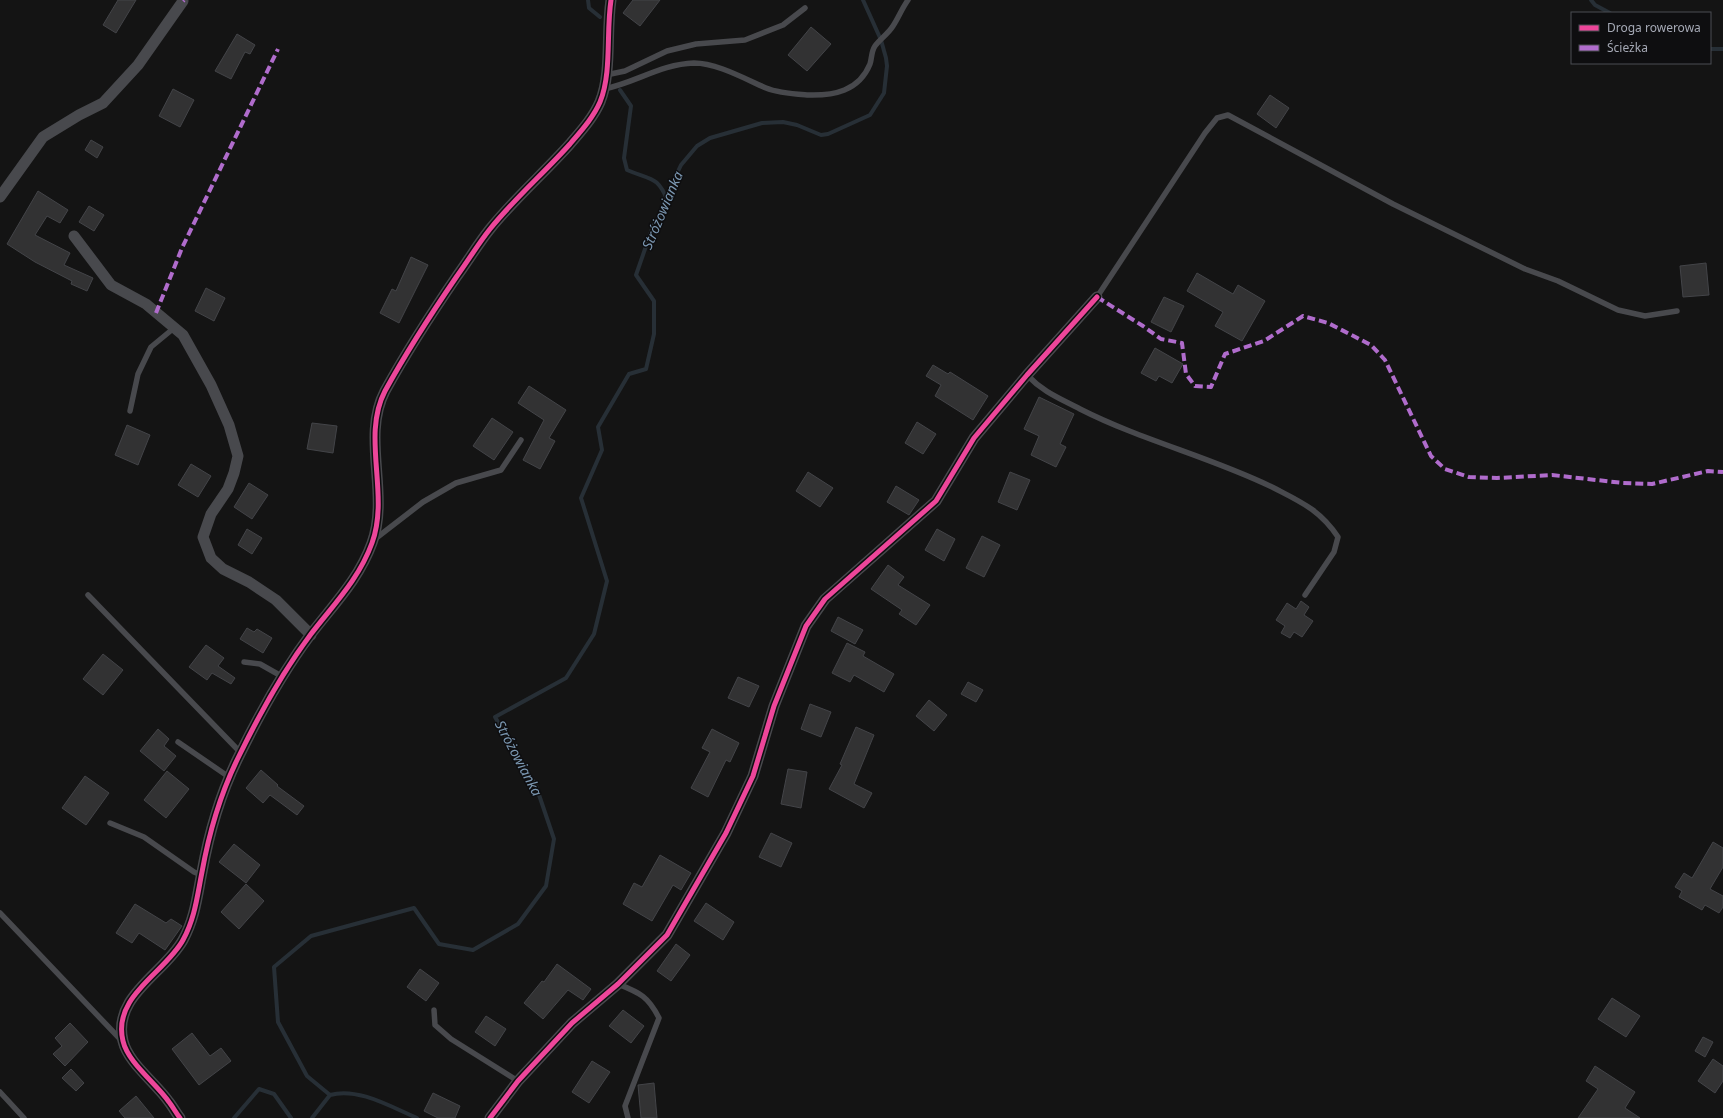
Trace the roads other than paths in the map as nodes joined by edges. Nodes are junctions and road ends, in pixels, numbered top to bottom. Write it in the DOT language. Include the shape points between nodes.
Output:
graph roads {
  1 [pos="611,0"];
  2 [pos="908,0"];
  3 [pos="183,2"];
  4 [pos="805,8"];
  5 [pos="605,75"];
  6 [pos="604,90"];
  7 [pos="1,195"];
  8 [pos="74,236"];
  9 [pos="1097,297"];
  10 [pos="1677,311"];
  11 [pos="174,328"];
  12 [pos="1026,375"];
  13 [pos="130,411"];
  14 [pos="522,440"];
  15 [pos="373,541"];
  16 [pos="88,595"];
  17 [pos="1305,595"];
  18 [pos="311,635"];
  19 [pos="244,662"];
  20 [pos="283,677"];
  21 [pos="178,742"];
  22 [pos="241,753"];
  23 [pos="229,777"];
  24 [pos="110,823"];
  25 [pos="201,874"];
  26 [pos="0,913"];
  27 [pos="618,984"];
  28 [pos="434,1010"];
  29 [pos="123,1042"];
  30 [pos="518,1081"];
  31 [pos="0,1092"];
  32 [pos="24,1118"];
  33 [pos="180,1118"];
  34 [pos="490,1118"];
  35 [pos="628,1118"];
  1 -- 5 [label="street"];
  2 -- 6 [label="lane" via="899,12 894,26 876,45 863,78 848,90 825,96 792,94 768,89 726,70 696,63 669,66"];
  3 -- 7 [label="street" via="138,65 103,103 42,137"];
  4 -- 5 [label="lane" via="783,25 745,40 696,44 667,51 625,71"];
  5 -- 6 [label="street"];
  6 -- 15 [label="street" via="590,120 490,228 420,330 383,396 375,430 380,496 379,518"];
  8 -- 11 [label="street" via="112,285 146,304"];
  9 -- 10 [label="lane" via="1206,133 1217,118 1228,115 1393,204 1525,269 1558,281 1618,310 1645,316"];
  9 -- 12 [label="street"];
  11 -- 13 [label="lane" via="151,347 138,374"];
  11 -- 18 [label="street" via="183,335 211,385 229,425 238,456 228,489 211,514 203,537 211,558 223,569 276,600"];
  12 -- 17 [label="lane" via="1040,389 1099,418 1144,438 1258,480 1304,503 1328,522 1338,537 1334,552"];
  12 -- 27 [label="street" via="974,438 936,501 825,599 806,626 774,706 753,776 726,833 667,935"];
  14 -- 15 [label="lane" via="501,470 456,483 423,502"];
  15 -- 18 [label="street" via="364,562 344,594"];
  16 -- 22 [label="lane"];
  18 -- 20 [label="street"];
  19 -- 20 [label="lane" via="260,664"];
  20 -- 22 [label="street"];
  21 -- 23 [label="lane"];
  22 -- 23 [label="street"];
  23 -- 25 [label="street" via="210,835"];
  24 -- 25 [label="lane" via="144,837 194,872"];
  25 -- 29 [label="street" via="194,916 185,937 176,953 150,977 128,1005 121,1022"];
  26 -- 29 [label="lane"];
  27 -- 30 [label="street" via="572,1023"];
  27 -- 35 [label="lane" via="638,992 652,1003 659,1018 625,1106"];
  28 -- 30 [label="lane" via="435,1025 450,1039"];
  29 -- 33 [label="street" via="130,1056"];
  30 -- 34 [label="street"];
  31 -- 32 [label="lane"];
}
